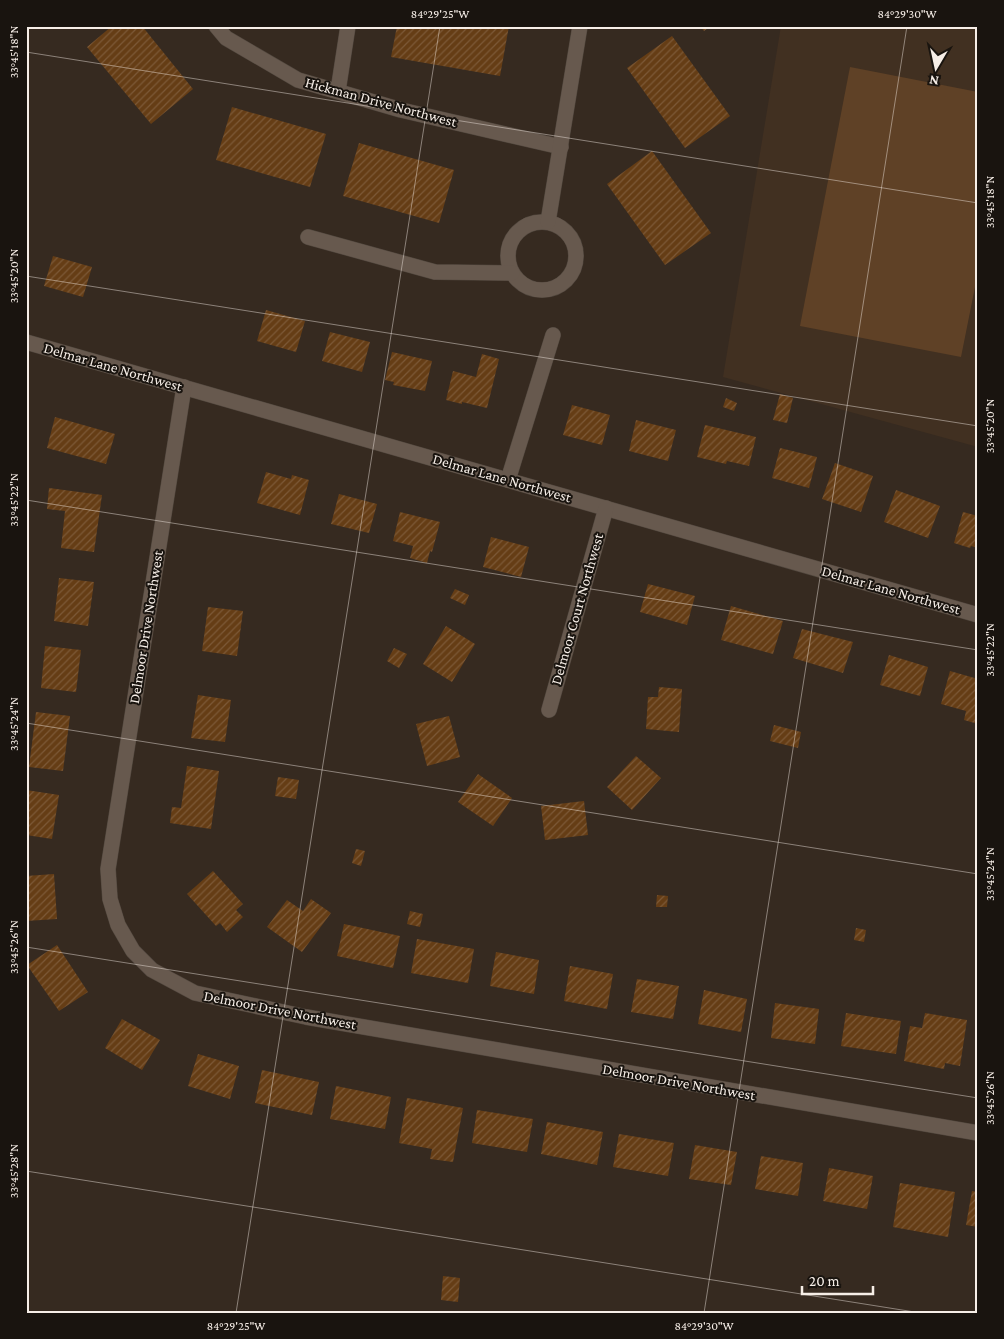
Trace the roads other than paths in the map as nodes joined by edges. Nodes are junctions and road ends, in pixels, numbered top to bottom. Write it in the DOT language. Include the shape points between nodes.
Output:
graph roads {
  1 [pos="216,26"];
  2 [pos="348,26"];
  3 [pos="580,26"];
  4 [pos="338,91"];
  5 [pos="561,147"];
  6 [pos="548,222"];
  7 [pos="308,237"];
  8 [pos="512,273"];
  9 [pos="553,335"];
  10 [pos="26,342"];
  11 [pos="184,387"];
  12 [pos="508,480"];
  13 [pos="606,508"];
  14 [pos="978,615"];
  15 [pos="549,710"];
  16 [pos="978,1133"];
  1 -- 4 [label="street, Hickman Drive Northwest" via="226,38 298,80"];
  2 -- 4 [label="street"];
  3 -- 5 [label="street"];
  4 -- 5 [label="street, Hickman Drive Northwest" via="401,110"];
  5 -- 6 [label="street"];
  6 -- 8 [label="street" via="527,225 512,240 508,251"];
  6 -- 8 [label="street" via="567,233 573,242 576,263 572,274 564,283 541,290 519,282"];
  7 -- 8 [label="street" via="435,272"];
  9 -- 12 [label="street"];
  10 -- 11 [label="street, Delmar Lane Northwest"];
  11 -- 12 [label="street, Delmar Lane Northwest"];
  11 -- 16 [label="street, Delmoor Drive Northwest" via="108,869 110,899 118,925 133,951 152,970 195,993 306,1017"];
  12 -- 13 [label="street, Delmar Lane Northwest"];
  13 -- 14 [label="street, Delmar Lane Northwest"];
  13 -- 15 [label="street, Delmoor Court Northwest"];
}
